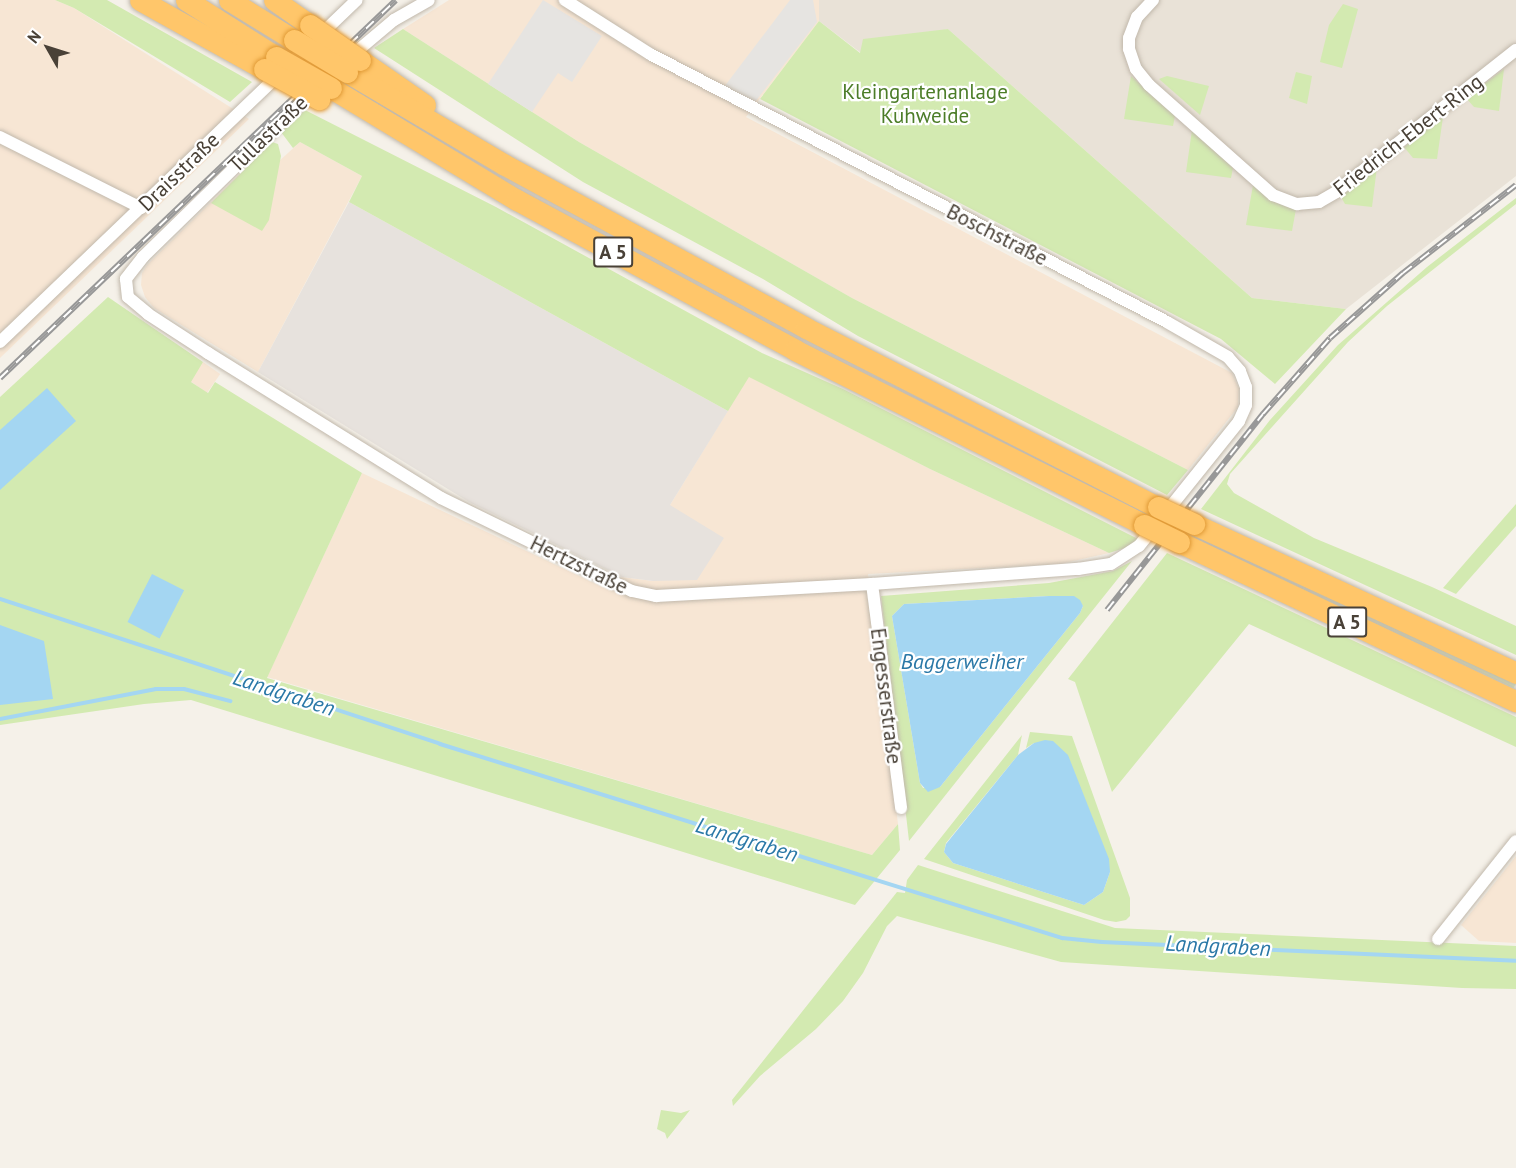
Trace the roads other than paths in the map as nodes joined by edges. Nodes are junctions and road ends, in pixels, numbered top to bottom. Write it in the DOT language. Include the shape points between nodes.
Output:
graph roads {
  1 [pos="186,0"];
  2 [pos="230,0"];
  3 [pos="274,0"];
  4 [pos="357,0"];
  5 [pos="429,0"];
  6 [pos="565,0"];
  7 [pos="1153,0"];
  8 [pos="142,2"];
  9 [pos="1516,51"];
  10 [pos="270,63"];
  11 [pos="354,66"];
  12 [pos="0,137"];
  13 [pos="141,208"];
  14 [pos="124,286"];
  15 [pos="0,342"];
  16 [pos="1140,546"];
  17 [pos="872,584"];
  18 [pos="1516,674"];
  19 [pos="1516,700"];
  20 [pos="901,808"];
  21 [pos="1516,841"];
  22 [pos="1438,939"];
  1 -- 10 [label="highway, A 5"];
  2 -- 11 [label="highway, bridge" via="294,40"];
  3 -- 11 [label="highway, bridge" via="310,25"];
  4 -- 13 [label="street, Draisstraße"];
  5 -- 14 [label="street, Tullastraße" via="370,38 295,108 143,257"];
  6 -- 16 [label="street, Boschstraße" via="659,59 1228,357 1240,371 1246,387 1243,414"];
  7 -- 9 [label="street, Friedrich-Ebert-Ring" via="1137,17 1128,38 1136,69 1273,195 1297,204 1319,202 1336,192"];
  8 -- 10 [label="highway, A 5"];
  10 -- 19 [label="highway, A 5, bridge" via="795,350 1179,542"];
  11 -- 18 [label="highway, A 5, bridge" via="505,165 806,328 1158,507"];
  12 -- 13 [label="street"];
  13 -- 15 [label="street, Draisstraße"];
  14 -- 17 [label="street, Hertzstraße" via="128,297 148,314 441,498 621,587 656,596"];
  16 -- 17 [label="street, Hertzstraße" via="1111,564 1078,569"];
  17 -- 20 [label="street, Engesserstraße"];
  21 -- 22 [label="street"];
}
